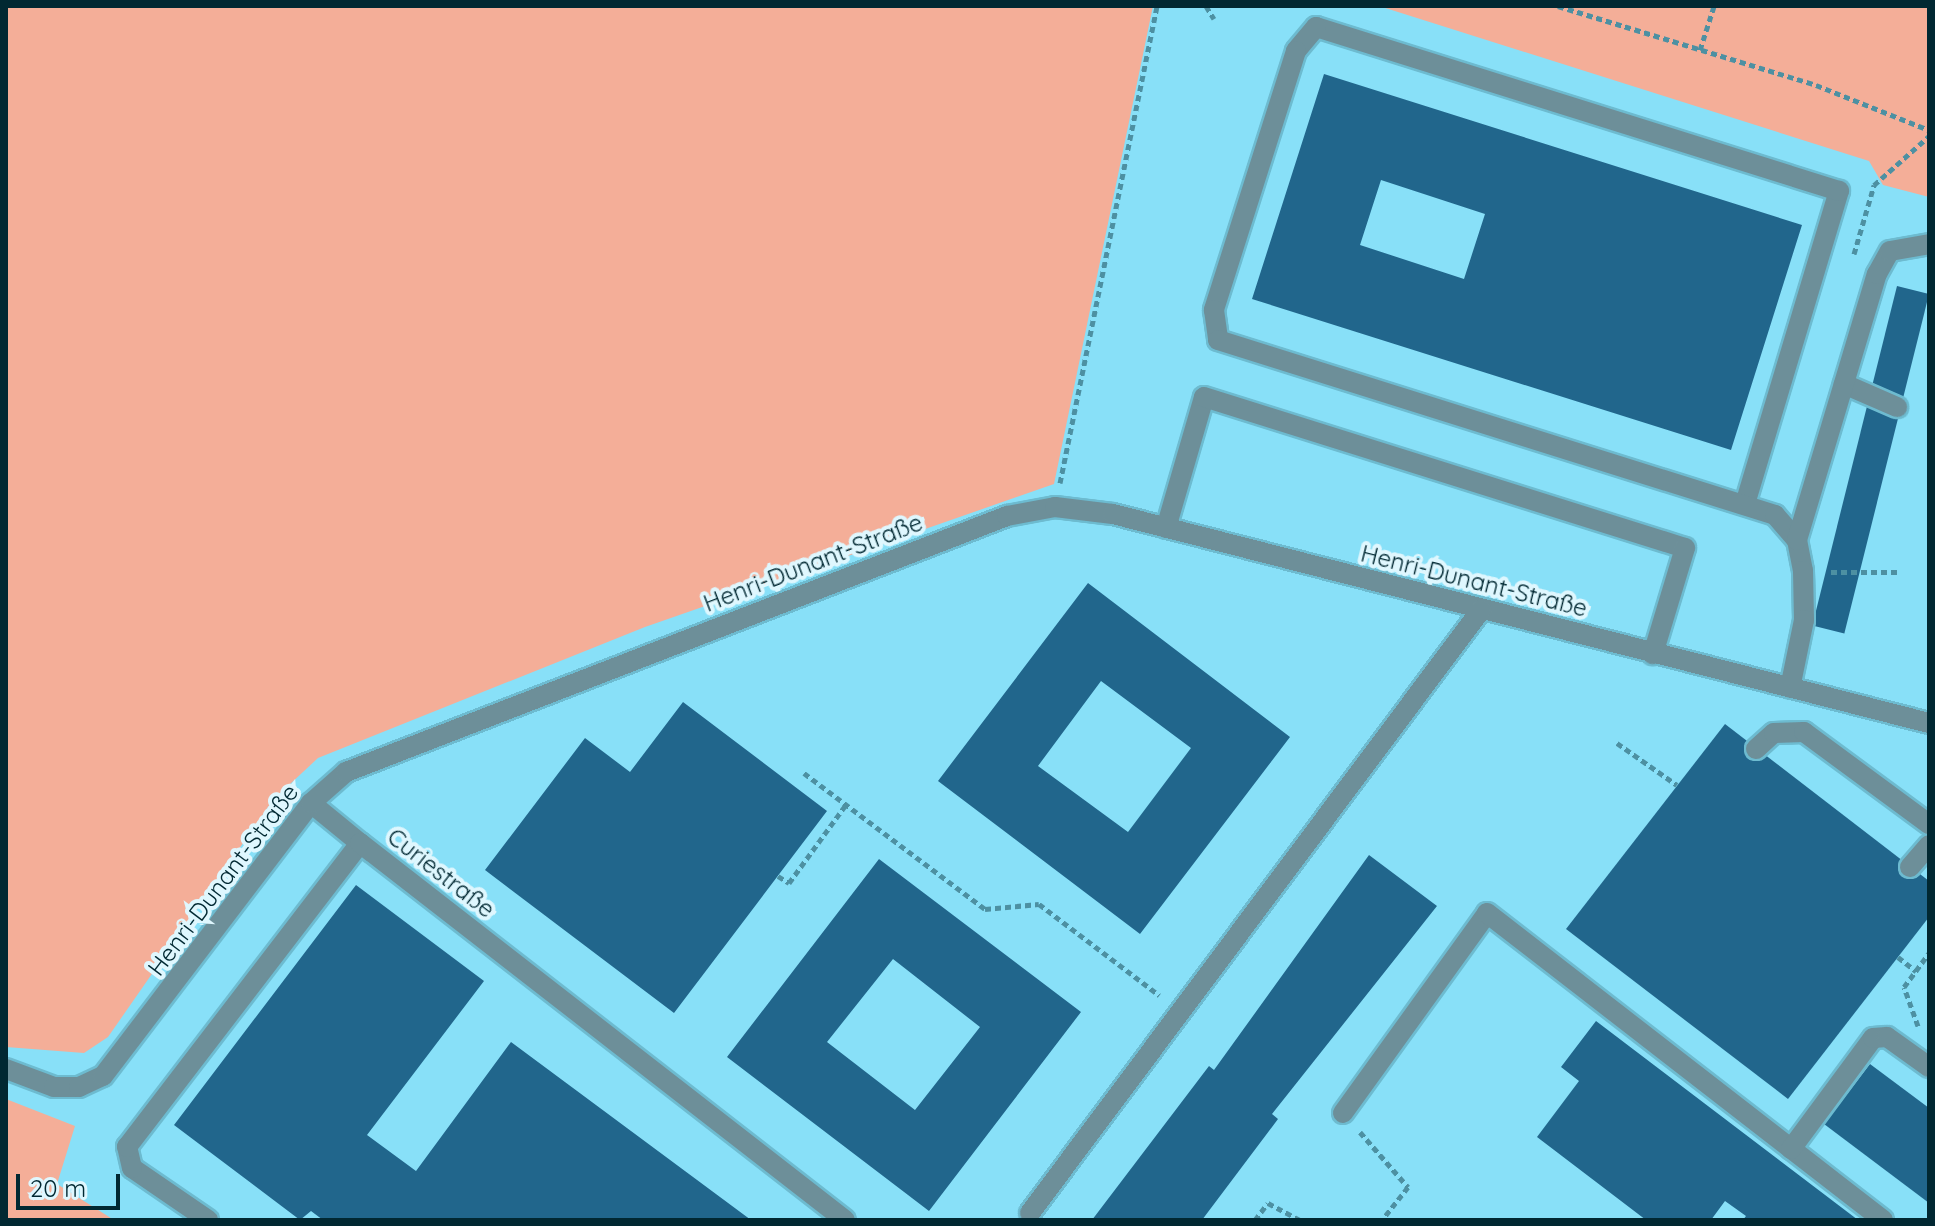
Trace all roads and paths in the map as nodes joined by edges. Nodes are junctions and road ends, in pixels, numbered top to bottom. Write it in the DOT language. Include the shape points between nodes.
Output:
graph roads {
  1 [pos="1157,6"];
  2 [pos="1206,6"];
  3 [pos="1558,6"];
  4 [pos="1714,6"];
  5 [pos="1214,19"];
  6 [pos="1700,50"];
  7 [pos="1929,130"];
  8 [pos="1929,136"];
  9 [pos="1910,150"];
  10 [pos="1929,244"];
  11 [pos="1844,384"];
  12 [pos="1897,407"];
  13 [pos="1752,506"];
  14 [pos="1055,507"];
  15 [pos="1166,528"];
  16 [pos="1797,540"];
  17 [pos="1803,571"];
  18 [pos="1898,572"];
  19 [pos="1481,610"];
  20 [pos="1653,654"];
  21 [pos="1790,688"];
  22 [pos="1929,723"];
  23 [pos="1617,743"];
  24 [pos="1756,749"];
  25 [pos="804,773"];
  26 [pos="1677,785"];
  27 [pos="311,803"];
  28 [pos="845,806"];
  29 [pos="1929,824"];
  30 [pos="360,843"];
  31 [pos="1929,845"];
  32 [pos="1910,867"];
  33 [pos="778,876"];
  34 [pos="1929,953"];
  35 [pos="1898,957"];
  36 [pos="1916,971"];
  37 [pos="1182,1013"];
  38 [pos="1922,1036"];
  39 [pos="1929,1067"];
  40 [pos="6,1069"];
  41 [pos="1343,1113"];
  42 [pos="1791,1149"];
  43 [pos="1030,1213"];
  44 [pos="208,1220"];
  45 [pos="845,1220"];
  46 [pos="1255,1220"];
  47 [pos="1300,1220"];
  48 [pos="1382,1220"];
  49 [pos="1883,1220"];
  1 -- 14 [label="path"];
  2 -- 5 [label="path"];
  3 -- 6 [label="path"];
  4 -- 6 [label="path"];
  6 -- 7 [label="path" via="1816,85"];
  8 -- 9 [label="path"];
  10 -- 11 [label="street" via="1890,251"];
  11 -- 12 [label="street"];
  11 -- 16 [label="street"];
  13 -- 13 [label="street" via="1218,340 1214,310 1296,51 1316,27 1839,191"];
  13 -- 16 [label="street" via="1775,515"];
  14 -- 15 [label="street, Henri-Dunant-Straße"];
  14 -- 27 [label="street, Henri-Dunant-Straße" via="1007,516 391,751 346,772"];
  15 -- 19 [label="street, Henri-Dunant-Straße"];
  15 -- 20 [label="street" via="1204,397 1685,548"];
  16 -- 17 [label="street"];
  17 -- 18 [label="path"];
  17 -- 21 [label="street" via="1804,620"];
  19 -- 20 [label="street, Henri-Dunant-Straße"];
  19 -- 37 [label="street"];
  20 -- 21 [label="street, Henri-Dunant-Straße"];
  21 -- 22 [label="street, Henri-Dunant-Straße"];
  23 -- 26 [label="path"];
  24 -- 29 [label="street" via="1774,733 1804,732"];
  25 -- 28 [label="path"];
  27 -- 30 [label="street"];
  27 -- 40 [label="street, Henri-Dunant-Straße" via="121,1060 103,1076 79,1087 54,1087"];
  28 -- 33 [label="path" via="789,883"];
  28 -- 37 [label="path" via="985,909 1039,904"];
  30 -- 44 [label="street, Curiestraße" via="127,1147 132,1168"];
  30 -- 45 [label="street, Curiestraße"];
  31 -- 32 [label="street"];
  34 -- 36 [label="path"];
  35 -- 36 [label="path"];
  36 -- 38 [label="path" via="1904,987"];
  37 -- 43 [label="street"];
  39 -- 42 [label="street" via="1887,1037 1873,1038"];
  41 -- 42 [label="street" via="1487,913"];
  41 -- 48 [label="path" via="1408,1187"];
  42 -- 49 [label="street"];
  46 -- 47 [label="path" via="1268,1203"];
}
